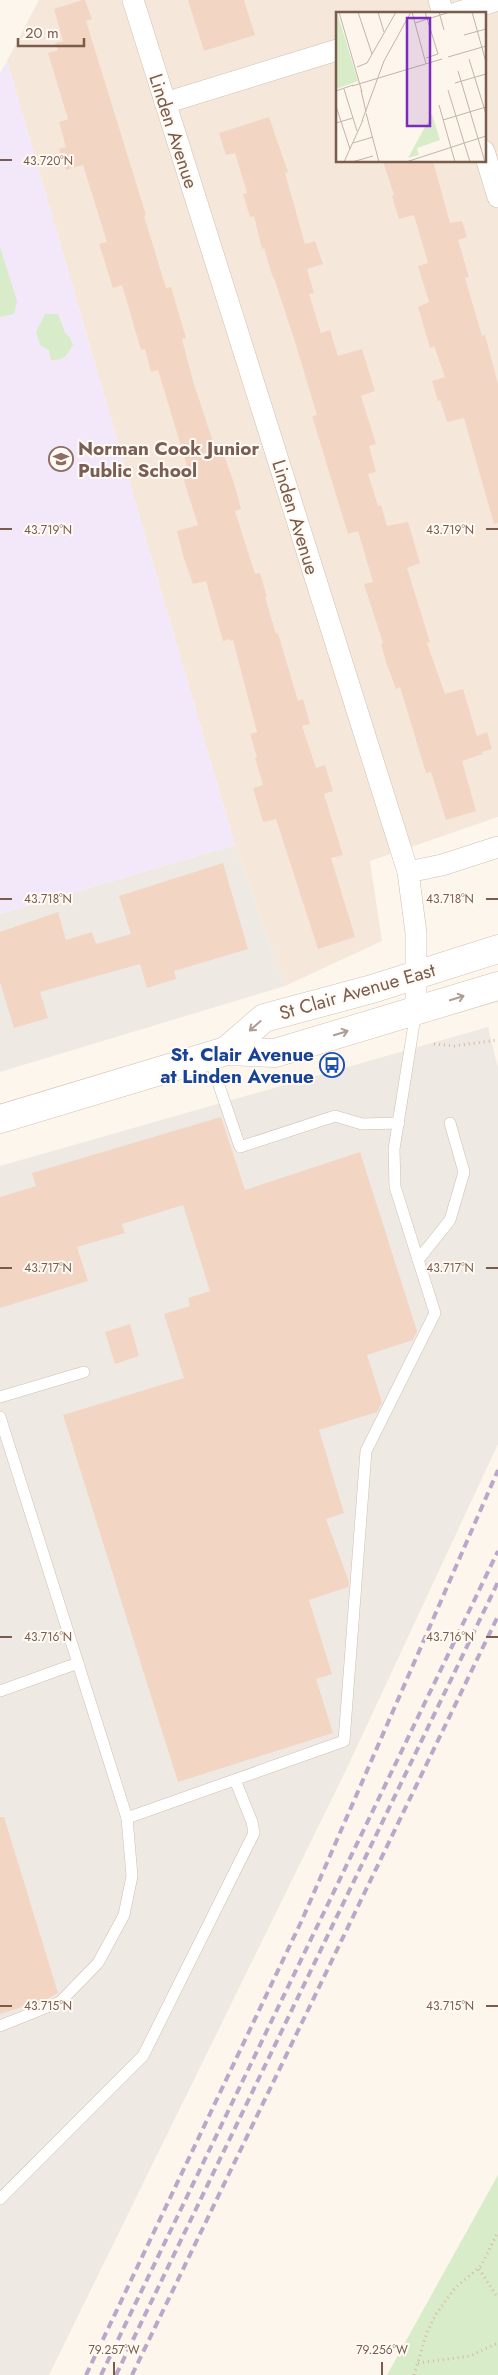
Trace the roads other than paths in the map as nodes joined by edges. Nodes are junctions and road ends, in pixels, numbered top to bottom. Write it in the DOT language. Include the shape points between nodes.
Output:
graph roads {
  1 [pos="133,0"];
  2 [pos="438,0"];
  3 [pos="498,0"];
  4 [pos="442,12"];
  5 [pos="459,12"];
  6 [pos="336,50"];
  7 [pos="166,103"];
  8 [pos="486,158"];
  9 [pos="498,197"];
  10 [pos="498,848"];
  11 [pos="408,872"];
  12 [pos="498,949"];
  13 [pos="417,974"];
  14 [pos="498,986"];
  15 [pos="416,1012"];
  16 [pos="217,1054"];
  17 [pos="0,1118"];
  18 [pos="399,1122"];
  19 [pos="450,1122"];
  20 [pos="418,1260"];
  21 [pos="84,1372"];
  22 [pos="0,1397"];
  23 [pos="0,1417"];
  24 [pos="78,1663"];
  25 [pos="0,1691"];
  26 [pos="235,1780"];
  27 [pos="127,1818"];
  28 [pos="0,2026"];
  29 [pos="0,2199"];
  1 -- 7 [label="street, Linden Avenue"];
  2 -- 4 [label="street"];
  3 -- 5 [label="street"];
  6 -- 7 [label="street"];
  7 -- 11 [label="street, Linden Avenue"];
  8 -- 9 [label="street"];
  10 -- 11 [label="street"];
  11 -- 13 [label="street, Linden Avenue" via="416,933"];
  12 -- 13 [label="main road, St Clair Avenue East"];
  13 -- 15 [label="street, Linden Avenue"];
  13 -- 16 [label="main road, St Clair Avenue East, one-way" via="264,1018"];
  15 -- 14 [label="main road, St Clair Avenue East, one-way"];
  16 -- 15 [label="main road, St Clair Avenue East, one-way" via="275,1053"];
  15 -- 18 [label="lane"];
  16 -- 17 [label="main road, St Clair Avenue East"];
  16 -- 18 [label="lane" via="240,1146 335,1116 362,1124"];
  18 -- 20 [label="lane" via="394,1149 395,1188"];
  19 -- 20 [label="lane" via="464,1172 450,1220"];
  20 -- 26 [label="lane" via="435,1313 366,1451 344,1742"];
  21 -- 22 [label="lane"];
  23 -- 24 [label="lane"];
  24 -- 25 [label="lane"];
  24 -- 27 [label="lane"];
  26 -- 27 [label="lane"];
  26 -- 29 [label="lane" via="254,1833 143,2056"];
  27 -- 28 [label="lane" via="132,1876 124,1915 98,1963 60,2002"];
}
